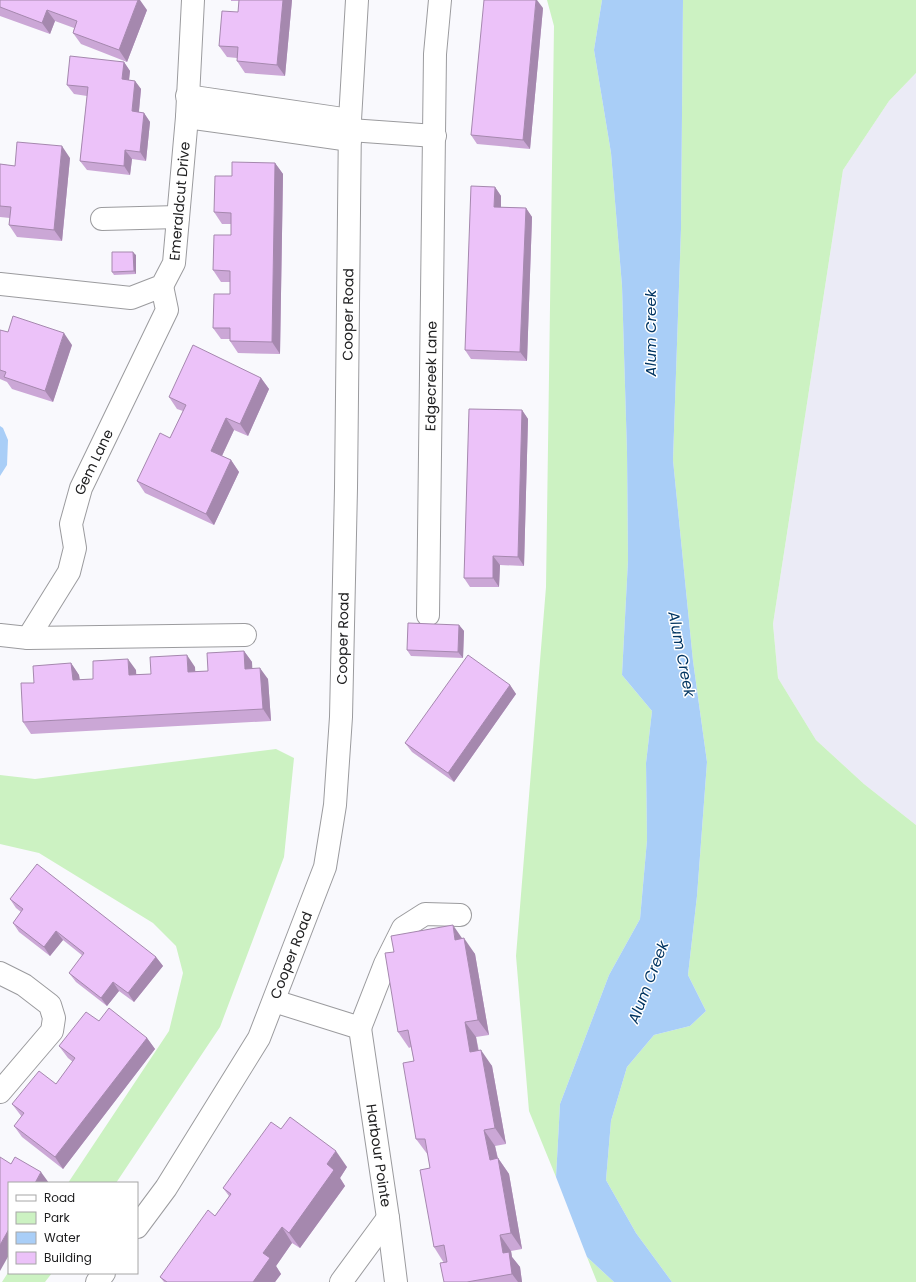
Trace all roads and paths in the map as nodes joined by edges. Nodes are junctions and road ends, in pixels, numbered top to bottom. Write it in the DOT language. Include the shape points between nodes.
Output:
graph roads {
  1 [pos="193,0"];
  2 [pos="357,0"];
  3 [pos="440,0"];
  4 [pos="187,107"];
  5 [pos="350,130"];
  6 [pos="435,136"];
  7 [pos="178,217"];
  8 [pos="102,219"];
  9 [pos="0,284"];
  10 [pos="162,286"];
  11 [pos="428,615"];
  12 [pos="245,635"];
  13 [pos="0,636"];
  14 [pos="28,638"];
  15 [pos="460,915"];
  16 [pos="0,973"];
  17 [pos="274,1001"];
  18 [pos="360,1028"];
  19 [pos="0,1092"];
  20 [pos="388,1218"];
  21 [pos="138,1227"];
  22 [pos="103,1274"];
  23 [pos="97,1282"];
  24 [pos="341,1282"];
  25 [pos="396,1282"];
  1 -- 4 [label="street, Emeraldcut Drive"];
  2 -- 5 [label="street, Cooper Road"];
  3 -- 6 [label="street, Edgecreek Lane" via="435,54"];
  4 -- 5 [label="street"];
  4 -- 7 [label="street, Emeraldcut Drive"];
  5 -- 6 [label="street"];
  5 -- 17 [label="street, Cooper Road" via="341,717 334,805 325,867"];
  6 -- 11 [label="street, Edgecreek Lane"];
  7 -- 8 [label="street"];
  7 -- 10 [label="street, Emeraldcut Drive" via="174,263"];
  9 -- 10 [label="street" via="131,298"];
  10 -- 14 [label="street, Gem Lane" via="167,310 81,488 71,524 75,548 69,572"];
  12 -- 14 [label="street"];
  13 -- 14 [label="street"];
  15 -- 18 [label="street, Harbour Pointe" via="425,914 403,928 385,964"];
  16 -- 19 [label="street" via="24,985 50,1005 54,1018 52,1030"];
  17 -- 18 [label="street"];
  17 -- 21 [label="street, Cooper Road" via="259,1038 166,1188"];
  18 -- 20 [label="street, Harbour Pointe"];
  20 -- 24 [label="street"];
  20 -- 25 [label="street, Harbour Pointe"];
  22 -- 23 [label="street"];
}
